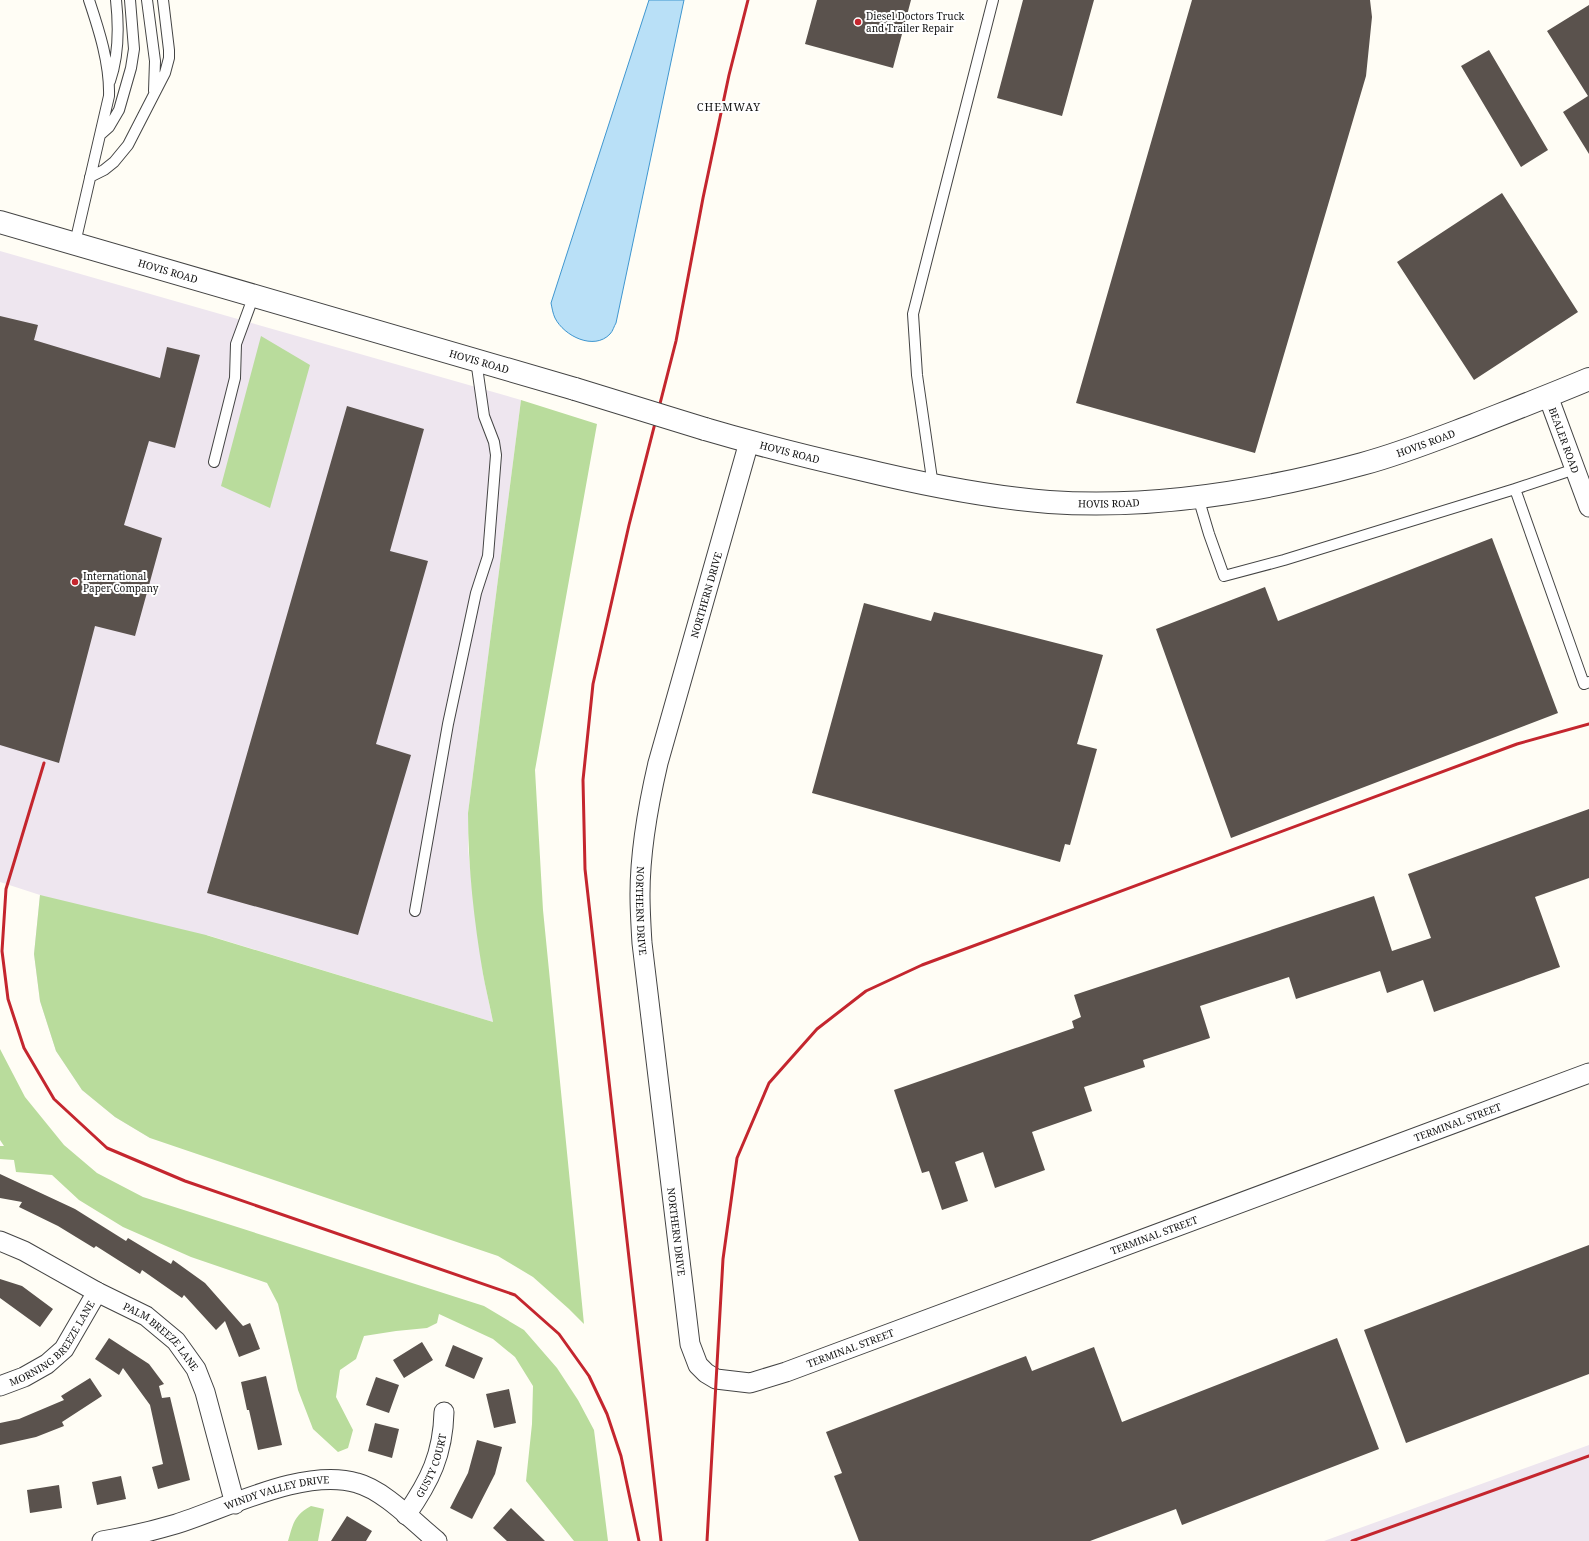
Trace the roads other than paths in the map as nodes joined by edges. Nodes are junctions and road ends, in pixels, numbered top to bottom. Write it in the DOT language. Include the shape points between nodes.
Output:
graph roads {
  1 [pos="89,0"];
  2 [pos="116,0"];
  3 [pos="130,0"];
  4 [pos="148,0"];
  5 [pos="163,0"];
  6 [pos="994,0"];
  7 [pos="109,84"];
  8 [pos="152,98"];
  9 [pos="100,135"];
  10 [pos="90,177"];
  11 [pos="0,222"];
  12 [pos="75,243"];
  13 [pos="254,295"];
  14 [pos="476,360"];
  15 [pos="1589,379"];
  16 [pos="1548,396"];
  17 [pos="749,442"];
  18 [pos="214,462"];
  19 [pos="1575,469"];
  20 [pos="932,486"];
  21 [pos="1515,488"];
  22 [pos="1198,497"];
  23 [pos="1589,506"];
  24 [pos="1589,682"];
  25 [pos="415,911"];
  26 [pos="1589,1073"];
  27 [pos="0,1241"];
  28 [pos="97,1292"];
  29 [pos="716,1379"];
  30 [pos="0,1386"];
  31 [pos="444,1412"];
  32 [pos="235,1504"];
  33 [pos="406,1515"];
  34 [pos="102,1541"];
  35 [pos="437,1541"];
  1 -- 7 [label="lane"];
  2 -- 7 [label="lane" via="117,44"];
  3 -- 9 [label="lane" via="134,49 131,68 119,110 109,127"];
  4 -- 8 [label="lane" via="155,61"];
  5 -- 8 [label="lane" via="169,58 165,73"];
  6 -- 20 [label="lane" via="913,314 917,375"];
  7 -- 9 [label="lane" via="109,96"];
  8 -- 10 [label="lane" via="122,153 104,170"];
  9 -- 10 [label="lane"];
  10 -- 12 [label="lane"];
  11 -- 12 [label="street, HOVIS ROAD"];
  12 -- 13 [label="street, HOVIS ROAD"];
  13 -- 14 [label="street, HOVIS ROAD"];
  13 -- 18 [label="lane" via="236,344 234,378"];
  14 -- 17 [label="street, HOVIS ROAD, bridge"];
  14 -- 25 [label="lane" via="484,416 496,455 488,556 476,593 451,709"];
  15 -- 16 [label="street, HOVIS ROAD"];
  16 -- 19 [label="street, BEALER ROAD"];
  16 -- 22 [label="street, HOVIS ROAD" via="1364,464 1297,481"];
  17 -- 20 [label="street, HOVIS ROAD"];
  17 -- 29 [label="street, NORTHERN DRIVE" via="658,763 644,841 640,893 642,943 690,1344 698,1365"];
  19 -- 21 [label="lane"];
  19 -- 23 [label="street, BEALER ROAD"];
  20 -- 22 [label="street, HOVIS ROAD" via="1050,502 1160,501"];
  21 -- 22 [label="lane" via="1284,560 1224,576"];
  21 -- 24 [label="lane" via="1584,684"];
  26 -- 29 [label="street, TERMINAL STREET" via="786,1372 750,1383"];
  27 -- 28 [label="street, PALM BREEZE LANE" via="24,1251"];
  28 -- 30 [label="street, MORNING BREEZE LANE" via="64,1349 47,1364 24,1378"];
  28 -- 32 [label="street, PALM BREEZE LANE" via="146,1316 176,1341 196,1369 205,1392"];
  31 -- 33 [label="street, GUSTY COURT" via="444,1432 439,1455 422,1492"];
  32 -- 33 [label="street, WINDY VALLEY DRIVE" via="294,1484 337,1478 358,1483 381,1494"];
  32 -- 34 [label="street, WINDY VALLEY DRIVE" via="175,1524"];
  33 -- 35 [label="street, WINDY VALLEY DRIVE"];
}
